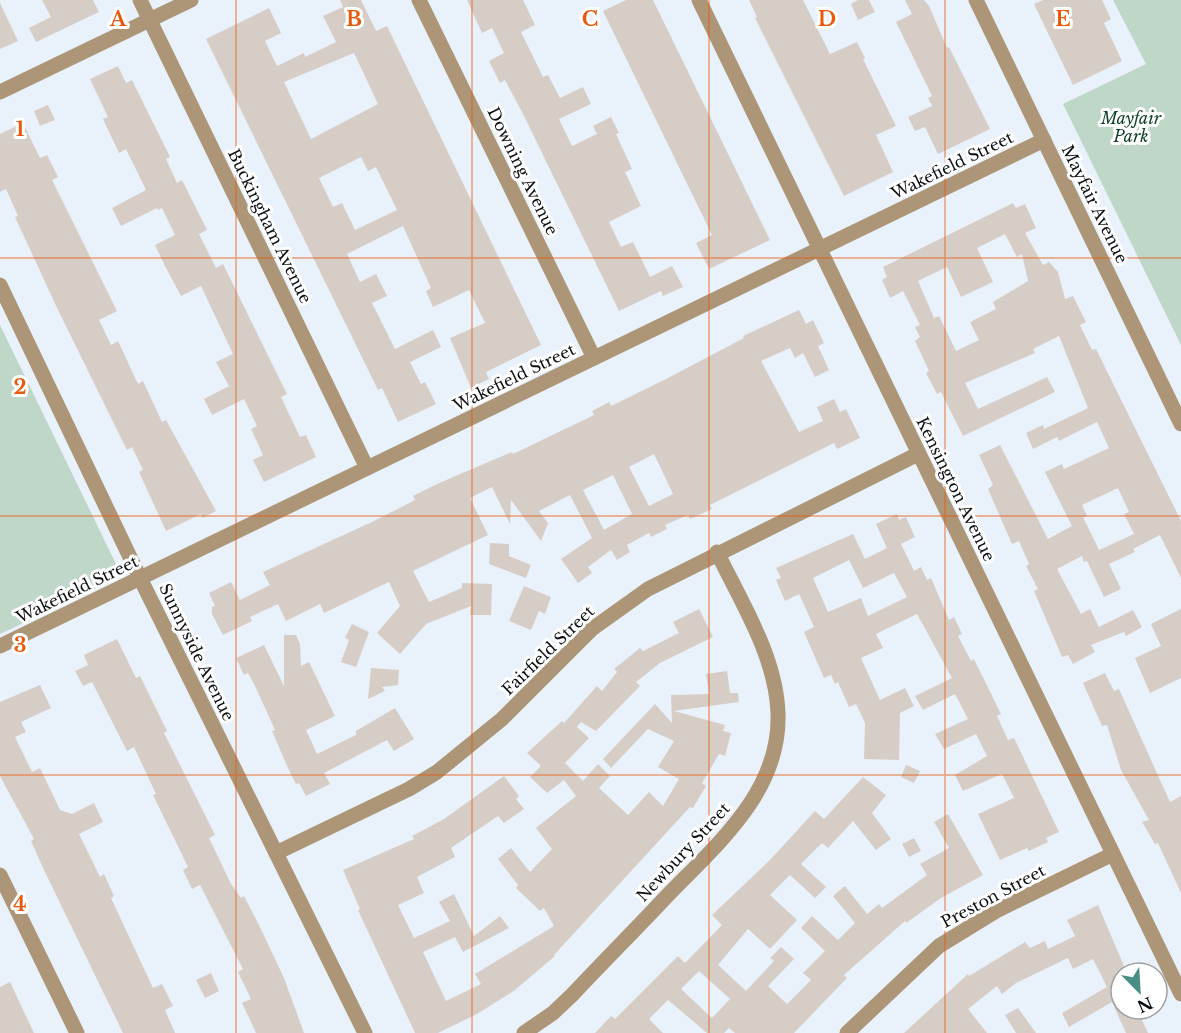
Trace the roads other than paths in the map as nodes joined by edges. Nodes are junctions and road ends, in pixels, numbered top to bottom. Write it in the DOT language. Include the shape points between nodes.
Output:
graph roads {
  1 [pos="140,0"];
  2 [pos="190,0"];
  3 [pos="420,0"];
  4 [pos="699,0"];
  5 [pos="976,0"];
  6 [pos="150,20"];
  7 [pos="0,92"];
  8 [pos="1044,140"];
  9 [pos="821,248"];
  10 [pos="0,285"];
  11 [pos="594,358"];
  12 [pos="1181,424"];
  13 [pos="918,454"];
  14 [pos="367,468"];
  15 [pos="717,552"];
  16 [pos="140,578"];
  17 [pos="0,646"];
  18 [pos="276,853"];
  19 [pos="1113,854"];
  20 [pos="0,875"];
  21 [pos="1181,994"];
  22 [pos="77,1033"];
  23 [pos="365,1033"];
  24 [pos="524,1033"];
  25 [pos="847,1033"];
  1 -- 6 [label="street, Buckingham Avenue"];
  2 -- 6 [label="street"];
  3 -- 11 [label="street, Downing Avenue"];
  4 -- 9 [label="street, Kensington Avenue"];
  5 -- 8 [label="street, Mayfair Avenue"];
  6 -- 7 [label="street"];
  6 -- 14 [label="street, Buckingham Avenue"];
  8 -- 9 [label="street, Wakefield Street"];
  8 -- 12 [label="street, Mayfair Avenue"];
  9 -- 11 [label="street, Wakefield Street"];
  9 -- 13 [label="street, Kensington Avenue"];
  10 -- 16 [label="street, Sunnyside Avenue"];
  11 -- 14 [label="street, Wakefield Street"];
  13 -- 15 [label="street, Fairfield Street"];
  13 -- 19 [label="street, Kensington Avenue"];
  14 -- 16 [label="street, Wakefield Street"];
  15 -- 18 [label="street, Fairfield Street" via="648,589 592,629 502,719 437,772"];
  15 -- 24 [label="street, Newbury Street" via="763,647 776,691 778,714 771,765 737,824 572,995"];
  16 -- 17 [label="street, Wakefield Street"];
  16 -- 18 [label="street, Sunnyside Avenue"];
  18 -- 23 [label="street, Sunnyside Avenue"];
  19 -- 21 [label="street, Kensington Avenue"];
  19 -- 25 [label="street, Preston Street" via="996,911 948,940 913,968"];
  20 -- 22 [label="street"];
}
